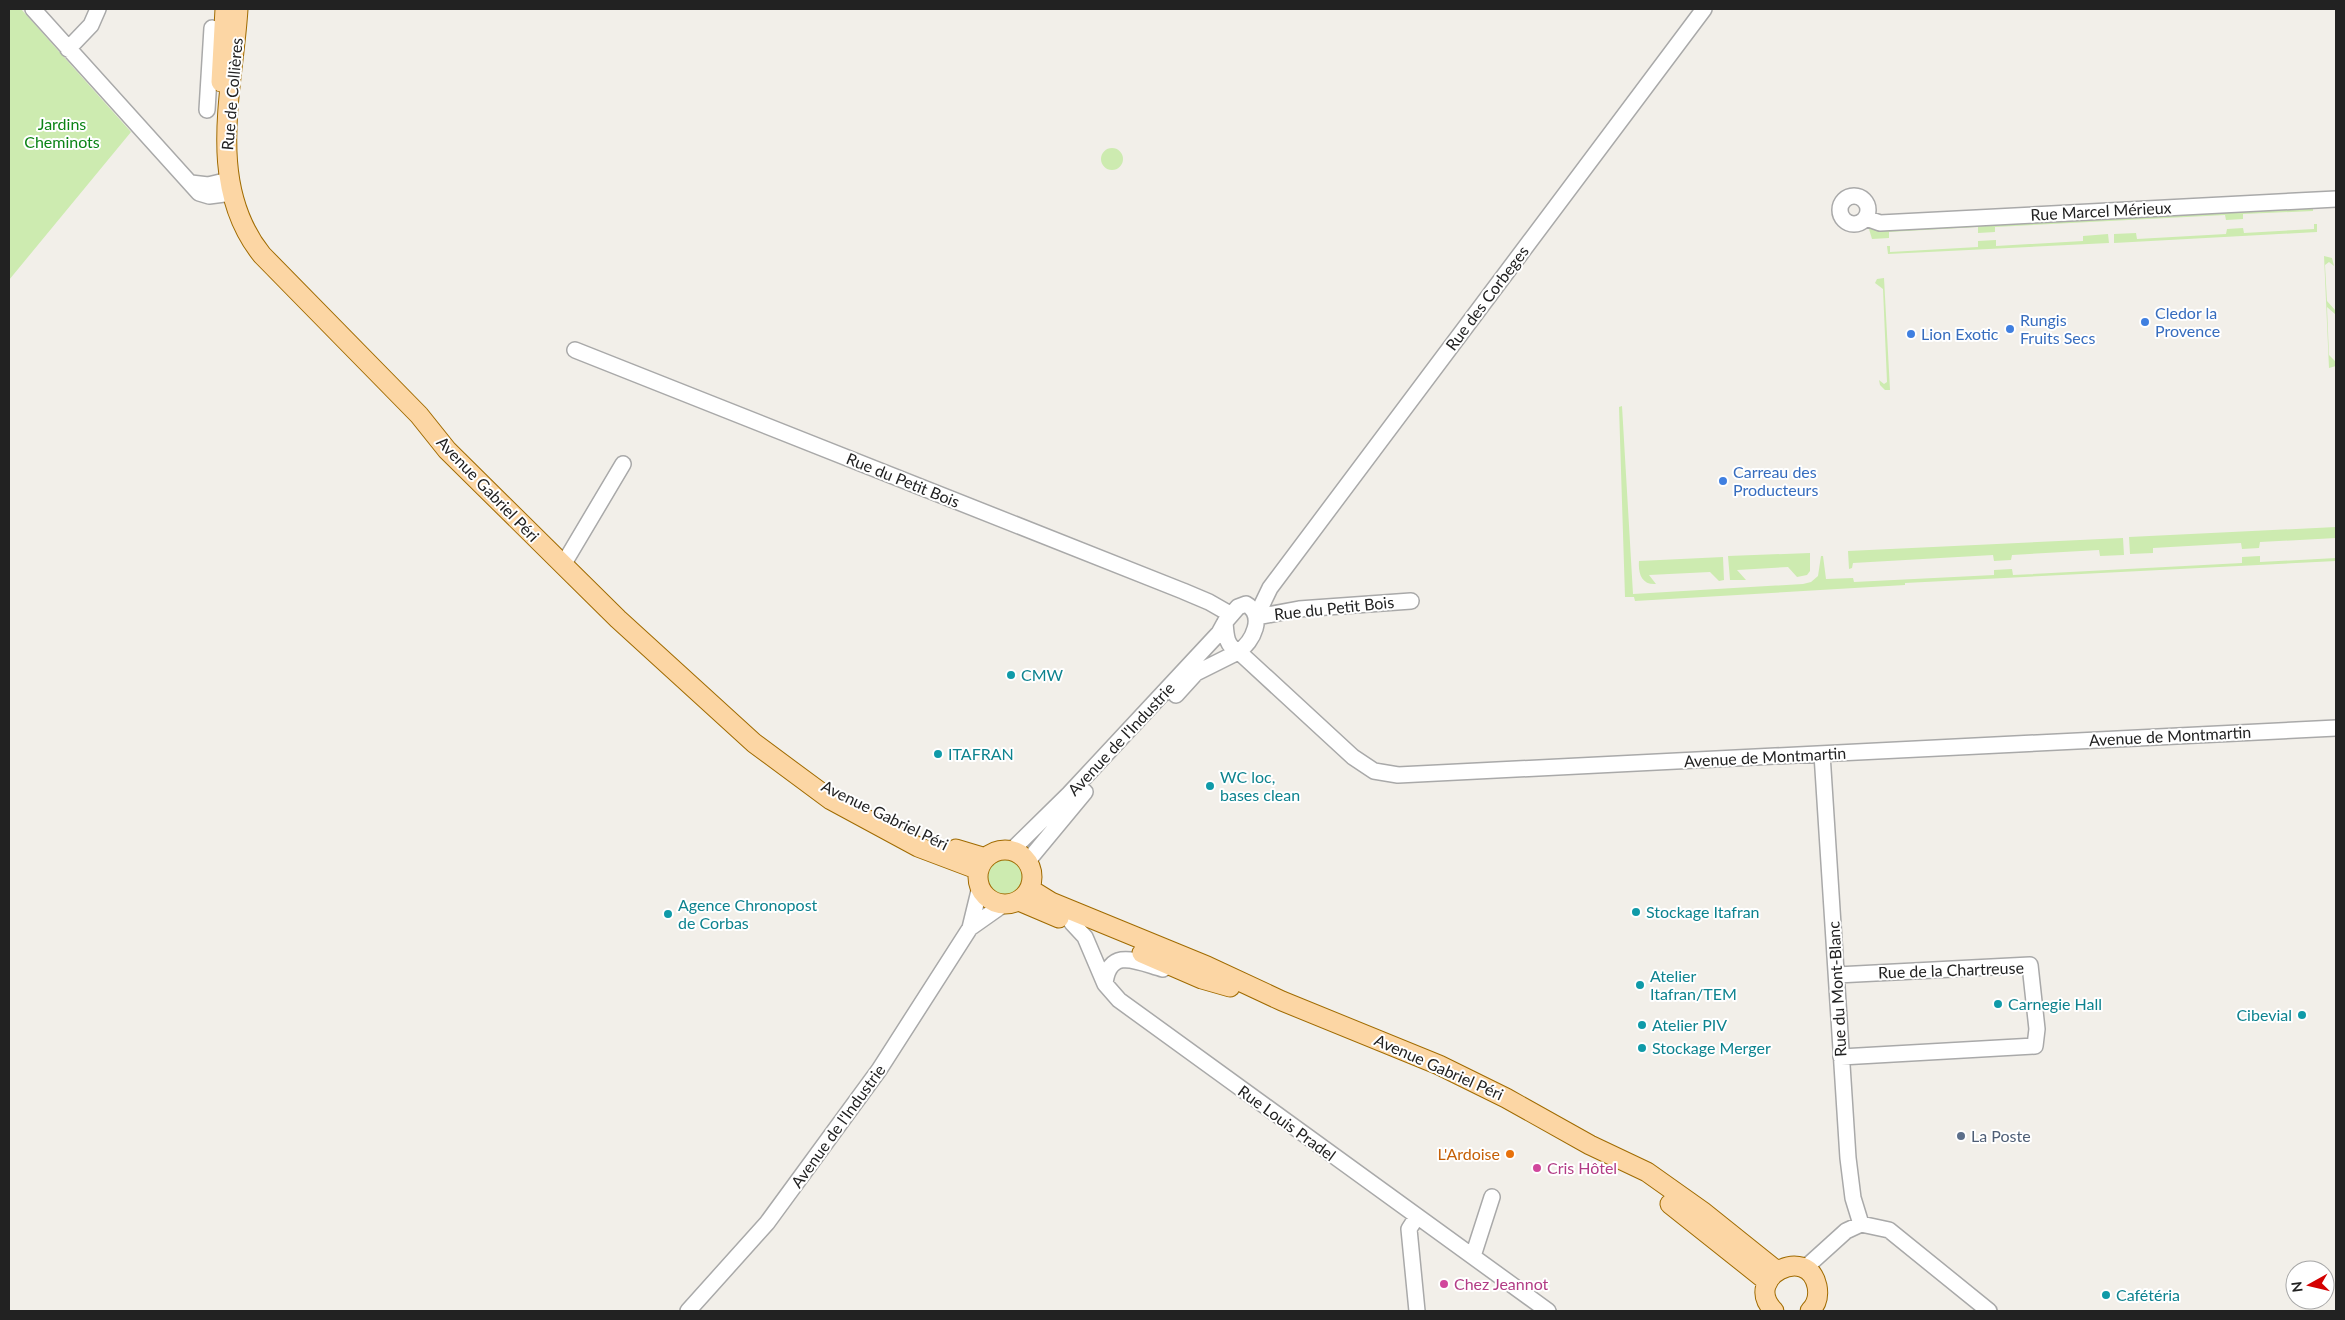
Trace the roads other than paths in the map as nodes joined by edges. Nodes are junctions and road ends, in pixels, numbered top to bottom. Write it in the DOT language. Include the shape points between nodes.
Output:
graph roads {
  1 [pos="33,9"];
  2 [pos="98,9"];
  3 [pos="225,9"];
  4 [pos="238,9"];
  5 [pos="1704,9"];
  6 [pos="212,28"];
  7 [pos="68,50"];
  8 [pos="215,68"];
  9 [pos="207,110"];
  10 [pos="226,188"];
  11 [pos="2336,199"];
  12 [pos="1866,218"];
  13 [pos="574,350"];
  14 [pos="623,464"];
  15 [pos="563,565"];
  16 [pos="1411,600"];
  17 [pos="1254,612"];
  18 [pos="1228,618"];
  19 [pos="1239,652"];
  20 [pos="2336,728"];
  21 [pos="1822,754"];
  22 [pos="1011,851"];
  23 [pos="1027,862"];
  24 [pos="982,872"];
  25 [pos="1017,898"];
  26 [pos="1072,923"];
  27 [pos="970,928"];
  28 [pos="1837,975"];
  29 [pos="1202,979"];
  30 [pos="1105,984"];
  31 [pos="1282,1001"];
  32 [pos="1841,1057"];
  33 [pos="1492,1197"];
  34 [pos="1416,1218"];
  35 [pos="1861,1224"];
  36 [pos="1473,1256"];
  37 [pos="1809,1273"];
  38 [pos="1769,1295"];
  39 [pos="1814,1303"];
  40 [pos="688,1311"];
  41 [pos="1417,1311"];
  42 [pos="1548,1311"];
  43 [pos="1829,1311"];
  44 [pos="1989,1311"];
  1 -- 7 [label="street"];
  2 -- 7 [label="street" via="91,25"];
  3 -- 8 [label="main road, Rue de Collières"];
  4 -- 10 [label="main road, Rue de Collières" via="227,132"];
  5 -- 17 [label="street, Rue des Corbeges"];
  6 -- 8 [label="street, Rue de Collières"];
  7 -- 10 [label="street" via="190,183"];
  8 -- 9 [label="street, Rue de Collières"];
  8 -- 10 [label="main road, Rue de Collières" via="216,163"];
  10 -- 15 [label="main road, Avenue Gabriel Péri" via="257,249 284,280 336,338 419,414 447,450"];
  11 -- 12 [label="street, Rue Marcel Mérieux" via="1880,223"];
  13 -- 18 [label="street, Rue du Petit Bois" via="1183,591 1209,602"];
  14 -- 15 [label="street"];
  15 -- 24 [label="main road, Avenue Gabriel Péri" via="712,706 786,767 923,836"];
  16 -- 17 [label="street, Rue du Petit Bois"];
  17 -- 18 [label="street, Rue des Corbeges" via="1238,607"];
  17 -- 19 [label="street" via="1252,637"];
  18 -- 19 [label="street, Avenue de Montmartin" via="1226,638 1230,647"];
  18 -- 22 [label="street, Avenue de l'Industrie" via="1219,633 1069,794"];
  19 -- 21 [label="street, Avenue de Montmartin" via="1353,758 1374,771 1408,775"];
  19 -- 23 [label="street, Avenue de l'Industrie" via="1196,673 1076,802"];
  20 -- 21 [label="street, Avenue de Montmartin"];
  21 -- 28 [label="street, Rue du Mont-Blanc"];
  22 -- 23 [label="main road"];
  22 -- 24 [label="main road" via="999,851"];
  23 -- 25 [label="main road" via="1032,875"];
  24 -- 25 [label="main road" via="990,899"];
  24 -- 27 [label="street, Avenue de l'Industrie"];
  25 -- 26 [label="main road, Avenue Gabriel Péri"];
  25 -- 27 [label="street, Avenue de l'Industrie"];
  25 -- 31 [label="main road, Avenue Gabriel Péri" via="1051,902 1207,966"];
  26 -- 29 [label="main road, Avenue Gabriel Péri"];
  26 -- 30 [label="street, Rue Louis Pradel" via="1085,938"];
  27 -- 40 [label="street, Avenue de l'Industrie" via="879,1070 767,1223"];
  28 -- 32 [label="street, Rue du Mont-Blanc"];
  28 -- 32 [label="street, Rue de la Chartreuse" via="2030,965 2037,1029 2035,1046"];
  29 -- 30 [label="street" via="1122,960 1110,965"];
  29 -- 31 [label="main road, Avenue Gabriel Péri"];
  30 -- 34 [label="street, Rue Louis Pradel" via="1119,1000"];
  31 -- 38 [label="main road, Avenue Gabriel Péri" via="1438,1065 1506,1098 1590,1146 1647,1172 1702,1211"];
  32 -- 35 [label="street, Rue du Mont-Blanc" via="1853,1198"];
  33 -- 36 [label="street"];
  34 -- 36 [label="street, Rue Louis Pradel"];
  34 -- 41 [label="street" via="1409,1229"];
  35 -- 37 [label="street" via="1846,1231"];
  35 -- 44 [label="street" via="1889,1230"];
  36 -- 42 [label="street, Rue Louis Pradel"];
  37 -- 38 [label="main road" via="1790,1266"];
  37 -- 39 [label="main road"];
  39 -- 43 [label="main road"];
}
